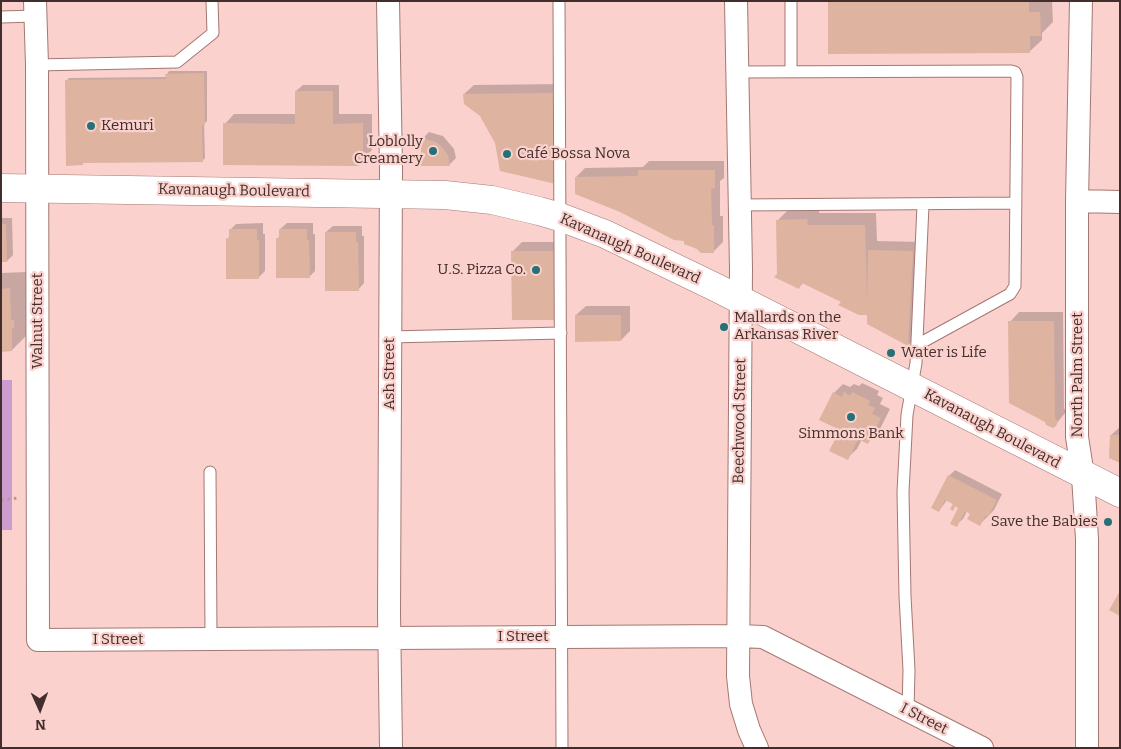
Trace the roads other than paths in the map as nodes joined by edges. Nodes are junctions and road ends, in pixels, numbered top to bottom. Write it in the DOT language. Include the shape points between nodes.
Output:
graph roads {
  1 [pos="212,1"];
  2 [pos="388,1"];
  3 [pos="560,1"];
  4 [pos="736,1"];
  5 [pos="791,1"];
  6 [pos="1081,1"];
  7 [pos="35,9"];
  8 [pos="1,17"];
  9 [pos="37,65"];
  10 [pos="737,72"];
  11 [pos="791,72"];
  12 [pos="1,188"];
  13 [pos="37,189"];
  14 [pos="391,193"];
  15 [pos="1077,201"];
  16 [pos="1120,202"];
  17 [pos="1015,203"];
  18 [pos="740,205"];
  19 [pos="922,205"];
  20 [pos="560,217"];
  21 [pos="740,300"];
  22 [pos="561,333"];
  23 [pos="390,337"];
  24 [pos="917,345"];
  25 [pos="912,387"];
  26 [pos="210,472"];
  27 [pos="1083,476"];
  28 [pos="1120,493"];
  29 [pos="738,636"];
  30 [pos="562,637"];
  31 [pos="389,638"];
  32 [pos="211,639"];
  33 [pos="38,640"];
  34 [pos="908,711"];
  35 [pos="391,748"];
  36 [pos="562,748"];
  37 [pos="757,748"];
  38 [pos="982,748"];
  39 [pos="1087,748"];
  1 -- 9 [label="lane" via="213,33 177,62"];
  2 -- 14 [label="street, Ash Street"];
  3 -- 20 [label="lane"];
  4 -- 10 [label="street, Beechwood Street"];
  5 -- 11 [label="lane"];
  6 -- 15 [label="street, North Palm Street"];
  7 -- 8 [label="lane"];
  7 -- 9 [label="street, Walnut Street"];
  9 -- 13 [label="street, Walnut Street"];
  10 -- 11 [label="lane"];
  10 -- 18 [label="street, Beechwood Street"];
  11 -- 17 [label="lane" via="1015,72"];
  12 -- 13 [label="street, Kavanaugh Boulevard"];
  13 -- 14 [label="street, Kavanaugh Boulevard"];
  13 -- 33 [label="street, Walnut Street"];
  14 -- 20 [label="street, Kavanaugh Boulevard" via="492,200"];
  14 -- 23 [label="street, Ash Street"];
  15 -- 16 [label="street"];
  15 -- 27 [label="street, North Palm Street" via="1077,437"];
  17 -- 19 [label="lane"];
  17 -- 24 [label="lane" via="1016,286 1013,291"];
  18 -- 19 [label="lane"];
  18 -- 21 [label="street, Beechwood Street"];
  19 -- 24 [label="lane"];
  20 -- 21 [label="street, Kavanaugh Boulevard" via="605,234"];
  20 -- 22 [label="lane"];
  21 -- 25 [label="street, Kavanaugh Boulevard"];
  21 -- 29 [label="street, Beechwood Street"];
  22 -- 23 [label="lane"];
  22 -- 30 [label="lane"];
  23 -- 31 [label="street, Ash Street"];
  24 -- 25 [label="lane"];
  25 -- 27 [label="street, Kavanaugh Boulevard"];
  25 -- 34 [label="lane" via="907,414 903,492 910,670"];
  26 -- 32 [label="lane"];
  27 -- 28 [label="street, Kavanaugh Boulevard"];
  27 -- 39 [label="street, North Palm Street" via="1087,539"];
  29 -- 30 [label="street, I Street"];
  29 -- 34 [label="street, I Street" via="763,637"];
  29 -- 37 [label="street, Beechwood Street" via="741,704"];
  30 -- 31 [label="street, I Street"];
  30 -- 36 [label="lane"];
  31 -- 32 [label="street, I Street"];
  31 -- 35 [label="street, Ash Street"];
  32 -- 33 [label="street, I Street"];
  34 -- 38 [label="street, I Street"];
}
